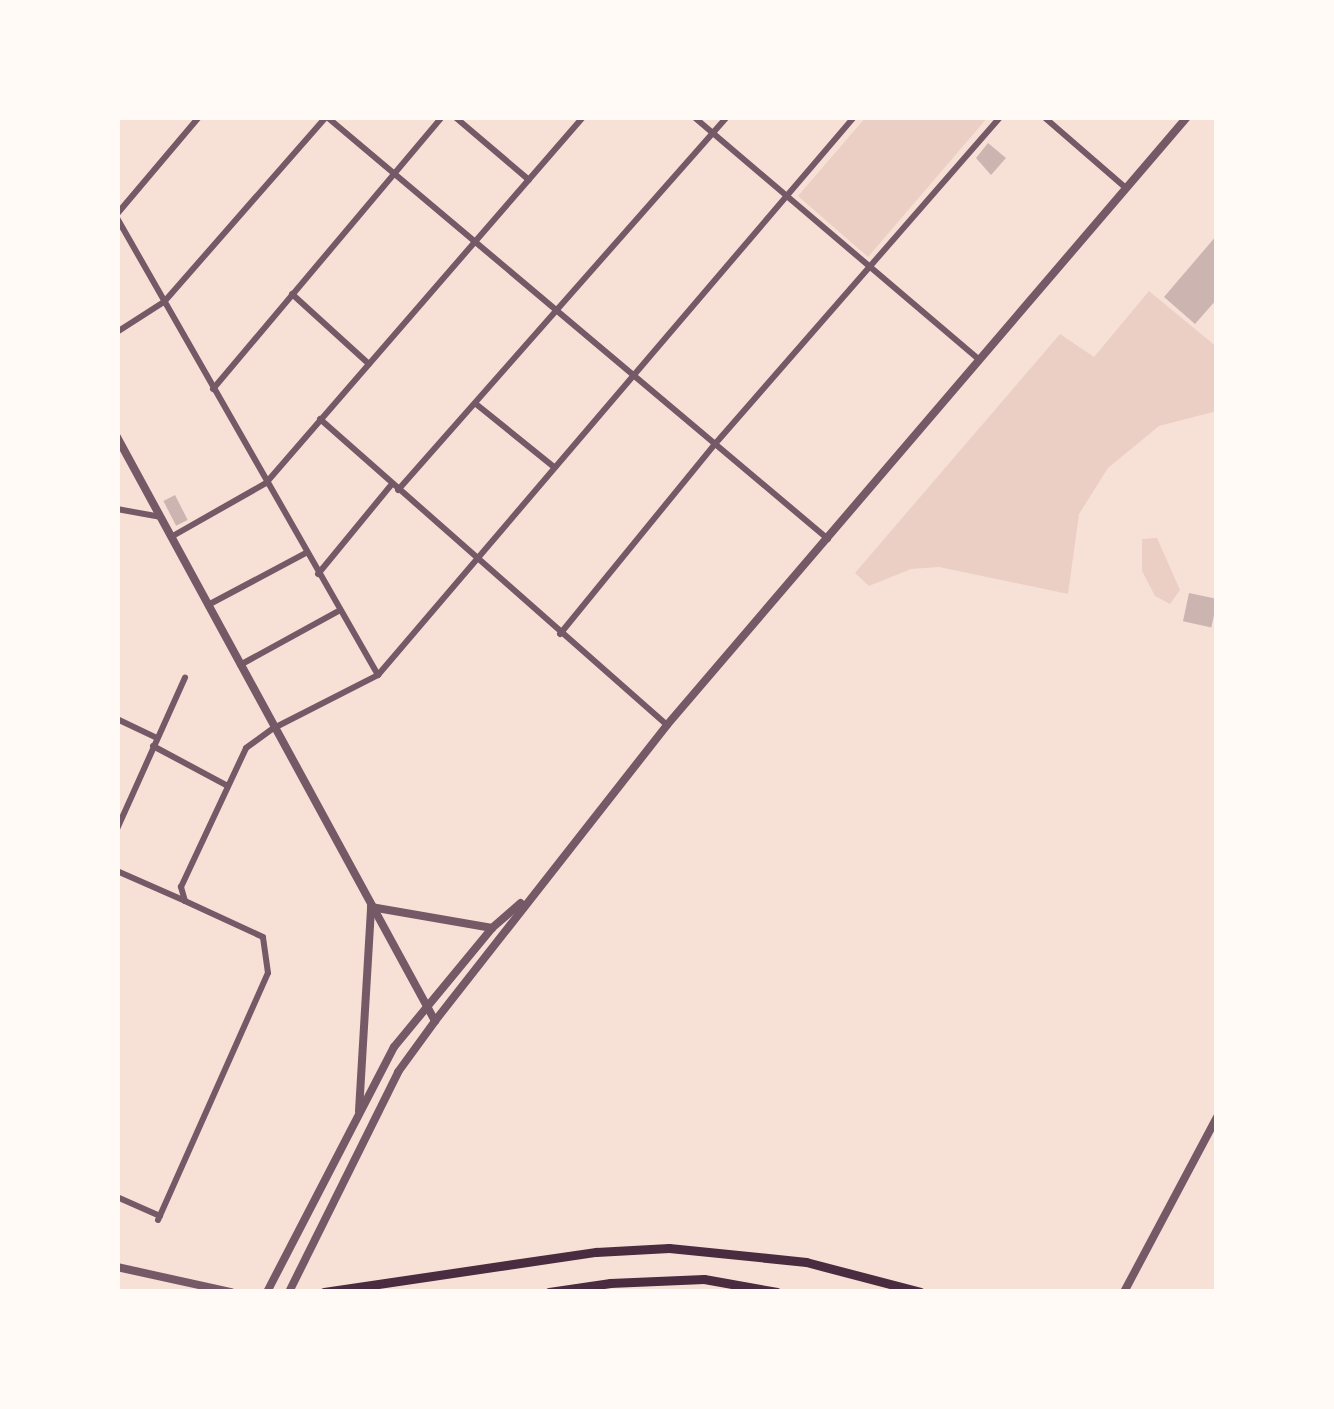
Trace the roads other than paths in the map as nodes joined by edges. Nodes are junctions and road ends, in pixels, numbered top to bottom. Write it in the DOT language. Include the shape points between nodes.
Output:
graph roads {
  1 [pos="199,117"];
  2 [pos="327,117"];
  3 [pos="442,117"];
  4 [pos="455,117"];
  5 [pos="583,117"];
  6 [pos="694,117"];
  7 [pos="727,117"];
  8 [pos="854,117"];
  9 [pos="1000,117"];
  10 [pos="1044,117"];
  11 [pos="1187,117"];
  12 [pos="713,134"];
  13 [pos="394,173"];
  14 [pos="530,180"];
  15 [pos="1126,188"];
  16 [pos="787,196"];
  17 [pos="117,216"];
  18 [pos="476,243"];
  19 [pos="870,266"];
  20 [pos="292,294"];
  21 [pos="164,302"];
  22 [pos="557,311"];
  23 [pos="117,332"];
  24 [pos="980,360"];
  25 [pos="369,364"];
  26 [pos="632,374"];
  27 [pos="213,388"];
  28 [pos="476,404"];
  29 [pos="320,419"];
  30 [pos="117,436"];
  31 [pos="715,445"];
  32 [pos="554,467"];
  33 [pos="266,483"];
  34 [pos="395,488"];
  35 [pos="117,509"];
  36 [pos="161,518"];
  37 [pos="171,537"];
  38 [pos="828,539"];
  39 [pos="306,553"];
  40 [pos="479,556"];
  41 [pos="318,574"];
  42 [pos="208,605"];
  43 [pos="338,611"];
  44 [pos="560,634"];
  45 [pos="240,665"];
  46 [pos="378,675"];
  47 [pos="184,678"];
  48 [pos="117,719"];
  49 [pos="667,725"];
  50 [pos="274,728"];
  51 [pos="155,742"];
  52 [pos="226,785"];
  53 [pos="117,829"];
  54 [pos="117,872"];
  55 [pos="536,891"];
  56 [pos="184,901"];
  57 [pos="371,907"];
  58 [pos="492,928"];
  59 [pos="424,1006"];
  60 [pos="435,1021"];
  61 [pos="1217,1117"];
  62 [pos="359,1119"];
  63 [pos="117,1197"];
  64 [pos="117,1267"];
  65 [pos="231,1292"];
  66 [pos="267,1292"];
  67 [pos="289,1292"];
  68 [pos="324,1292"];
  69 [pos="549,1292"];
  70 [pos="777,1292"];
  71 [pos="920,1292"];
  72 [pos="1124,1292"];
  1 -- 17 [label="street"];
  2 -- 13 [label="street"];
  2 -- 21 [label="street"];
  3 -- 13 [label="street"];
  4 -- 14 [label="street"];
  5 -- 14 [label="street"];
  6 -- 12 [label="street"];
  7 -- 12 [label="street"];
  8 -- 16 [label="street"];
  9 -- 19 [label="street"];
  10 -- 15 [label="street"];
  11 -- 15 [label="street"];
  12 -- 16 [label="street"];
  12 -- 22 [label="street"];
  13 -- 18 [label="street"];
  13 -- 20 [label="street"];
  14 -- 18 [label="street"];
  15 -- 24 [label="street"];
  16 -- 19 [label="street"];
  16 -- 26 [label="street"];
  17 -- 21 [label="street"];
  18 -- 22 [label="street"];
  18 -- 25 [label="street"];
  19 -- 24 [label="street"];
  19 -- 31 [label="street"];
  20 -- 25 [label="street"];
  20 -- 27 [label="street"];
  21 -- 23 [label="street"];
  21 -- 27 [label="street"];
  22 -- 26 [label="street"];
  22 -- 28 [label="street"];
  24 -- 38 [label="street"];
  25 -- 29 [label="street"];
  26 -- 31 [label="street"];
  26 -- 32 [label="street"];
  27 -- 33 [label="street"];
  28 -- 32 [label="street"];
  28 -- 34 [label="street"];
  29 -- 33 [label="street"];
  29 -- 34 [label="street"];
  30 -- 36 [label="street"];
  31 -- 38 [label="street"];
  31 -- 44 [label="street"];
  32 -- 40 [label="street"];
  33 -- 37 [label="street"];
  33 -- 39 [label="street"];
  34 -- 40 [label="street"];
  34 -- 41 [label="street"];
  35 -- 36 [label="street"];
  36 -- 37 [label="street"];
  37 -- 42 [label="street"];
  38 -- 49 [label="street"];
  39 -- 41 [label="street"];
  39 -- 42 [label="street"];
  40 -- 44 [label="street"];
  40 -- 46 [label="street"];
  41 -- 43 [label="street"];
  42 -- 45 [label="street"];
  43 -- 45 [label="street"];
  43 -- 46 [label="street"];
  44 -- 49 [label="street"];
  45 -- 50 [label="street"];
  46 -- 50 [label="street"];
  47 -- 51 [label="street"];
  48 -- 51 [label="street"];
  49 -- 55 [label="street"];
  50 -- 52 [label="street" via="246,748"];
  50 -- 57 [label="street"];
  51 -- 52 [label="street"];
  51 -- 53 [label="street"];
  52 -- 56 [label="street" via="186,871"];
  54 -- 56 [label="street"];
  55 -- 58 [label="street"];
  55 -- 60 [label="street"];
  56 -- 63 [label="street" via="263,937 268,973 159,1218"];
  57 -- 58 [label="street"];
  57 -- 59 [label="street"];
  57 -- 62 [label="street"];
  58 -- 59 [label="street"];
  59 -- 60 [label="street"];
  59 -- 62 [label="street"];
  60 -- 67 [label="street" via="398,1072"];
  61 -- 72 [label="street"];
  62 -- 66 [label="street"];
  64 -- 65 [label="street"];
  68 -- 71 [label="main road" via="669,1248 806,1262"];
  69 -- 70 [label="main road" via="704,1279"];
}
